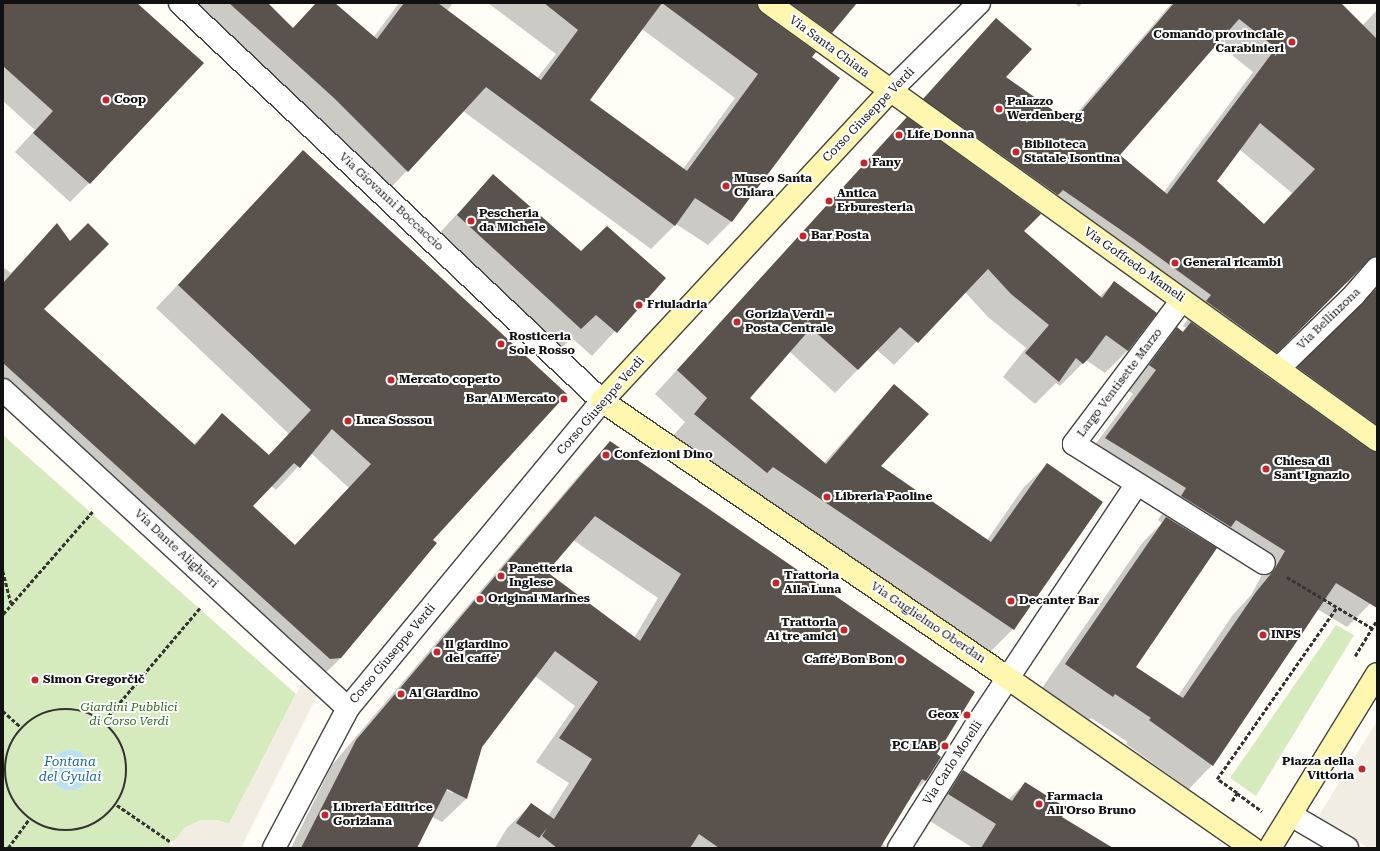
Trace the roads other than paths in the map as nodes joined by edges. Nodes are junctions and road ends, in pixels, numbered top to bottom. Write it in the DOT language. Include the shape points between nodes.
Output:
graph roads {
  1 [pos="180,3"];
  2 [pos="769,3"];
  3 [pos="978,3"];
  4 [pos="890,91"];
  5 [pos="1377,269"];
  6 [pos="1182,300"];
  7 [pos="1279,368"];
  8 [pos="3,390"];
  9 [pos="602,401"];
  10 [pos="1377,440"];
  11 [pos="1136,484"];
  12 [pos="1264,563"];
  13 [pos="1377,674"];
  14 [pos="1009,679"];
  15 [pos="348,708"];
  16 [pos="1291,815"];
  17 [pos="274,848"];
  18 [pos="899,848"];
  19 [pos="1252,848"];
  20 [pos="1270,848"];
  21 [pos="1346,848"];
  1 -- 9 [label="street, Via Giovanni Boccaccio"];
  2 -- 4 [label="main road, Via Santa Chiara"];
  3 -- 4 [label="street, Corso Giuseppe Verdi"];
  4 -- 6 [label="main road, Via Goffredo Mameli"];
  4 -- 9 [label="main road, Corso Giuseppe Verdi"];
  5 -- 7 [label="street, Via Bellinzona"];
  6 -- 7 [label="main road, Via Goffredo Mameli"];
  6 -- 11 [label="street, Largo Ventisette Marzo" via="1074,444"];
  7 -- 10 [label="main road, Via Goffredo Mameli"];
  8 -- 15 [label="street, Via Dante Alighieri"];
  9 -- 14 [label="main road, Via Guglielmo Oberdan"];
  9 -- 15 [label="street, Corso Giuseppe Verdi"];
  11 -- 12 [label="street, Largo Ventisette Marzo"];
  11 -- 14 [label="street"];
  13 -- 16 [label="main road"];
  14 -- 18 [label="street, Via Carlo Morelli"];
  14 -- 19 [label="main road, Via Guglielmo Oberdan"];
  15 -- 17 [label="street, Corso Giuseppe Verdi"];
  16 -- 20 [label="main road"];
  16 -- 21 [label="street"];
}
